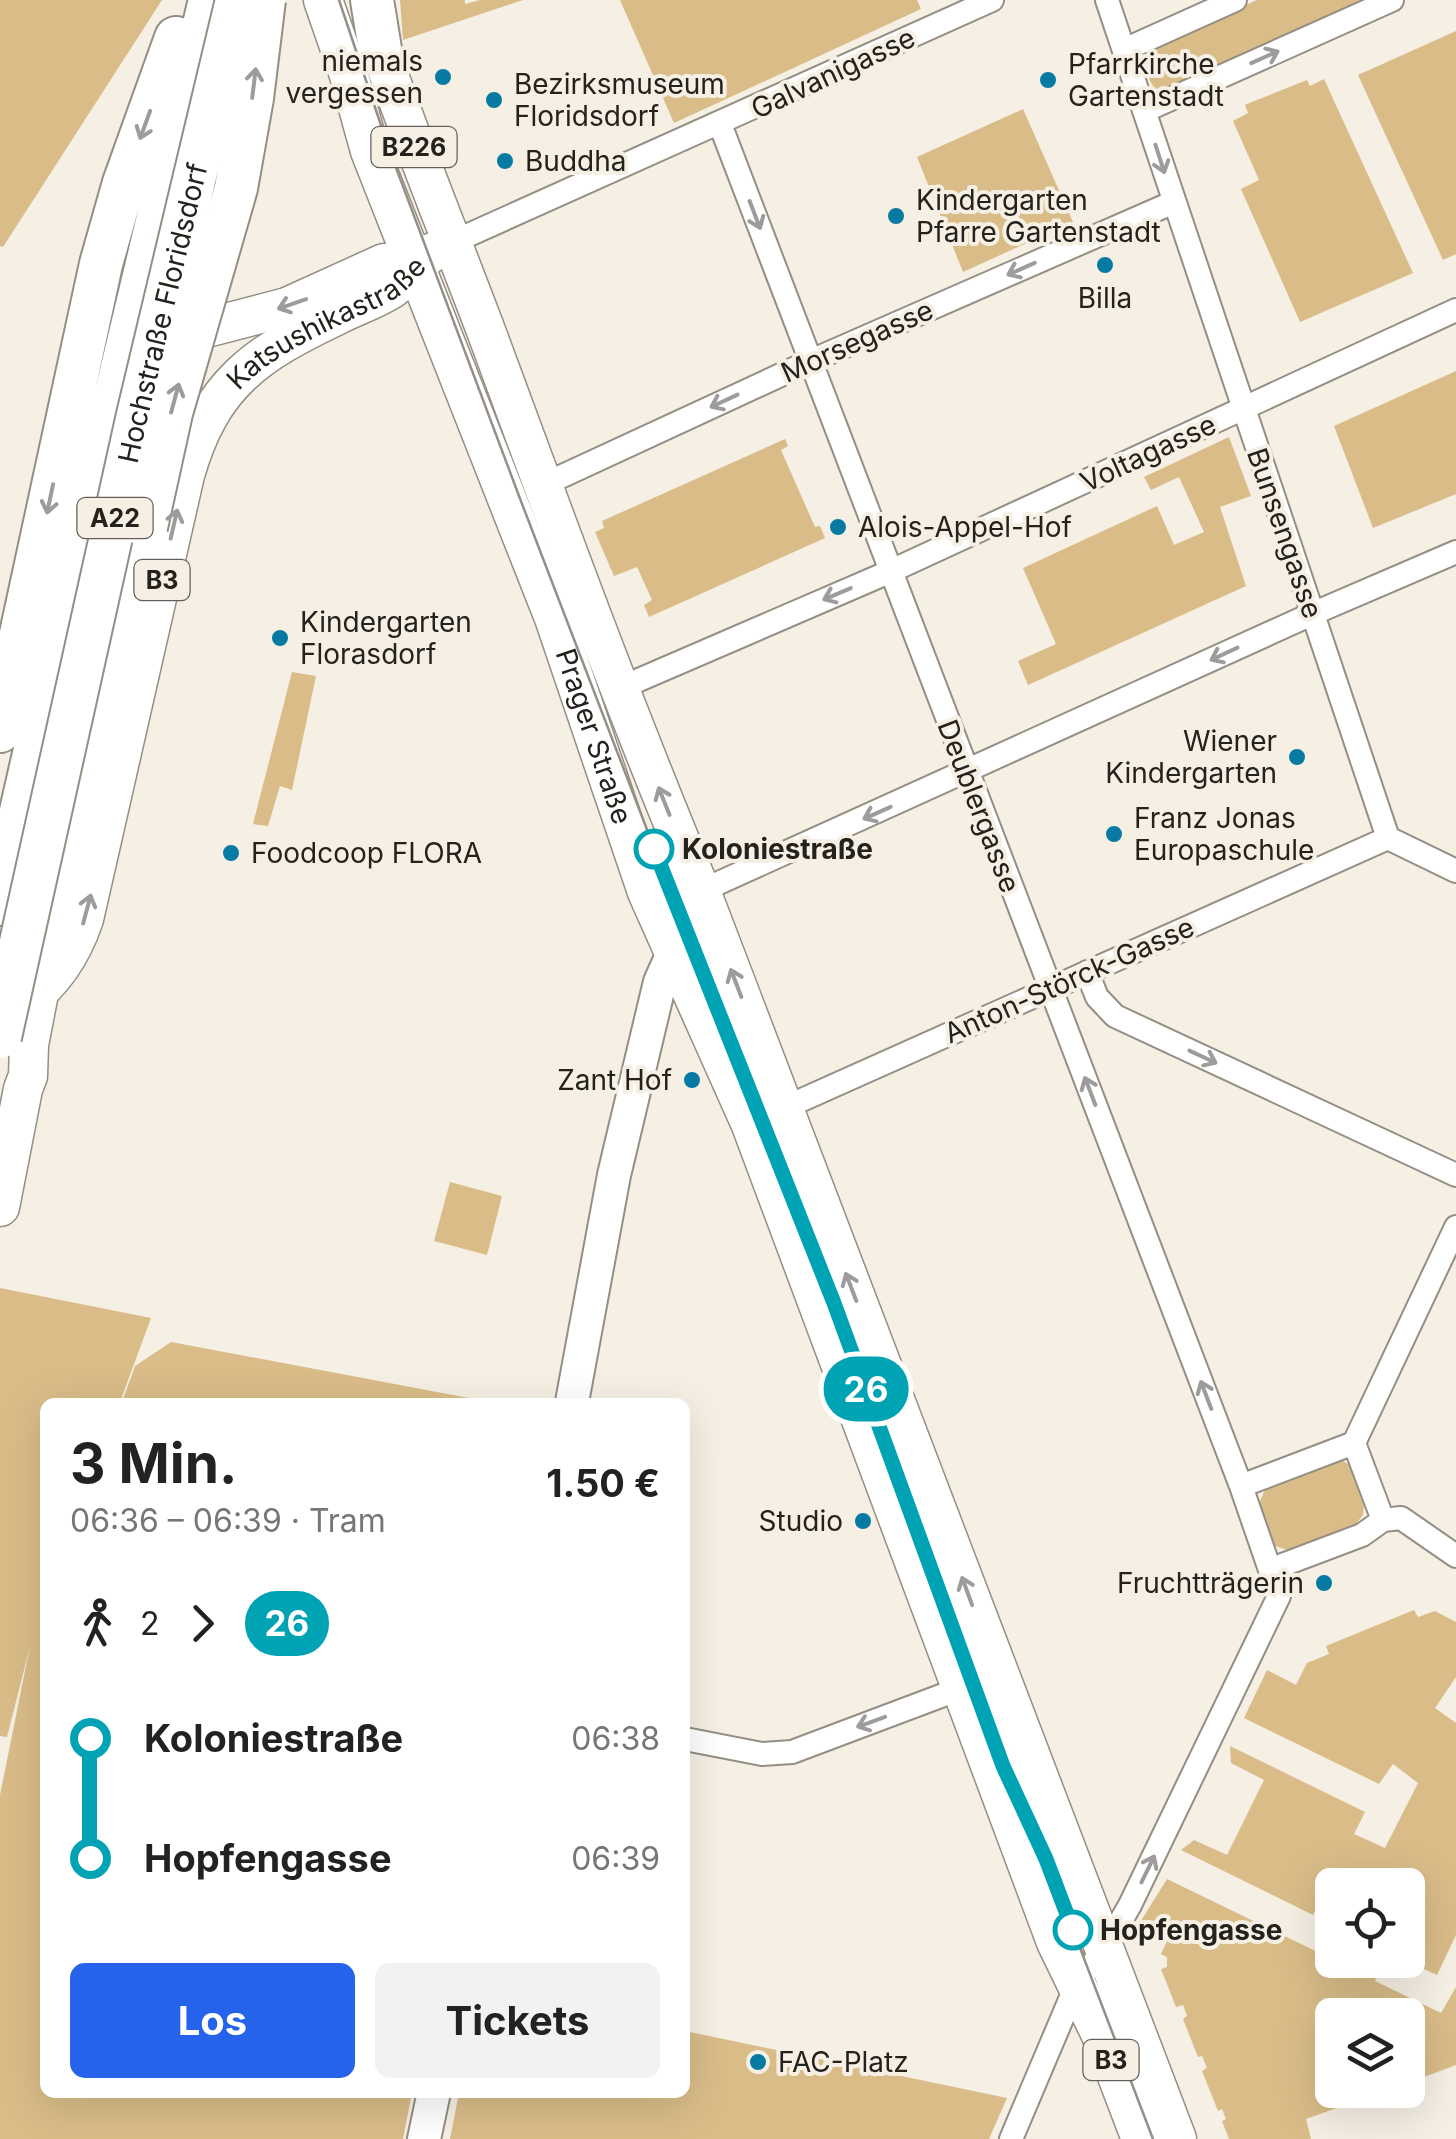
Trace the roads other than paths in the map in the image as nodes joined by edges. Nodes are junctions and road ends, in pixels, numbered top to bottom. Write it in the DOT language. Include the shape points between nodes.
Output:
graph roads {
  1 [pos="189,0"];
  2 [pos="210,0"];
  3 [pos="237,0"];
  4 [pos="264,0"];
  5 [pos="323,0"];
  6 [pos="369,0"];
  7 [pos="992,0"];
  8 [pos="1107,0"];
  9 [pos="1235,0"];
  10 [pos="1392,0"];
  11 [pos="380,49"];
  12 [pos="1124,50"];
  13 [pos="1144,111"];
  14 [pos="720,124"];
  15 [pos="1174,202"];
  16 [pos="453,242"];
  17 [pos="415,262"];
  18 [pos="1456,310"];
  19 [pos="811,361"];
  20 [pos="1244,408"];
  21 [pos="542,486"];
  22 [pos="1456,552"];
  23 [pos="889,572"];
  24 [pos="1312,614"];
  25 [pos="618,689"];
  26 [pos="0,732"];
  27 [pos="965,772"];
  28 [pos="1388,838"];
  29 [pos="1456,871"];
  30 [pos="701,892"];
  31 [pos="0,904"];
  32 [pos="0,932"];
  33 [pos="674,950"];
  34 [pos="1086,972"];
  35 [pos="20,987"];
  36 [pos="1051,988"];
  37 [pos="0,1017"];
  38 [pos="0,1028"];
  39 [pos="0,1037"];
  40 [pos="22,1088"];
  41 [pos="767,1117"];
  42 [pos="1456,1175"];
  43 [pos="0,1207"];
  44 [pos="1456,1226"];
  45 [pos="573,1398"];
  46 [pos="1354,1443"];
  47 [pos="1241,1486"];
  48 [pos="1383,1520"];
  49 [pos="1456,1556"];
  50 [pos="1272,1570"];
  51 [pos="1000,1682"];
  52 [pos="962,1688"];
  53 [pos="690,1740"];
  54 [pos="1104,1950"];
  55 [pos="1078,1981"];
  56 [pos="433,2098"];
  57 [pos="424,2139"];
  58 [pos="1012,2139"];
  59 [pos="1141,2139"];
  60 [pos="1177,2139"];
  1 -- 26 [label="highway, one-way" via="116,208"];
  2 -- 31 [label="highway, Hochstraße Floridsdorf / A22"];
  3 -- 39 [label="highway, Hochstraße Floridsdorf / A22, bridge"];
  35 -- 4 [label="highway, one-way, bridge" via="30,951 62,893 172,412 236,188"];
  5 -- 17 [label="main road, Prager Straße / B226" via="370,151"];
  6 -- 11 [label="highway"];
  7 -- 14 [label="street, Galvanigasse"];
  8 -- 12 [label="street, Bunsengasse"];
  9 -- 12 [label="street"];
  13 -- 10 [label="street, one-way"];
  11 -- 16 [label="main road, Prager Straße / B226"];
  12 -- 13 [label="street, Bunsengasse"];
  13 -- 15 [label="street, Bunsengasse, one-way"];
  14 -- 16 [label="street, Galvanigasse"];
  14 -- 19 [label="street, Deublergasse, one-way"];
  15 -- 19 [label="street, Morsegasse, one-way"];
  15 -- 20 [label="street, Bunsengasse"];
  16 -- 17 [label="main road, B3"];
  16 -- 21 [label="main road, Prager Straße / B3"];
  17 -- 32 [label="main road, Katsushikastraße / B3, one-way" via="384,263 288,307 180,337 140,376 123,423 19,886"];
  17 -- 33 [label="main road, Prager Straße / B3"];
  35 -- 17 [label="main road, Katsushikastraße / B3, one-way" via="68,957 84,919 186,475 208,415 261,355 395,287"];
  18 -- 20 [label="street, Voltagasse"];
  19 -- 21 [label="street, Morsegasse, one-way"];
  19 -- 23 [label="street, Deublergasse"];
  20 -- 23 [label="street, Voltagasse"];
  20 -- 24 [label="street, Bunsengasse"];
  21 -- 25 [label="main road, Prager Straße / B3"];
  22 -- 24 [label="street"];
  23 -- 25 [label="street, Voltagasse, one-way"];
  23 -- 27 [label="street, Deublergasse"];
  24 -- 27 [label="street, one-way"];
  24 -- 28 [label="street, Bunsengasse"];
  30 -- 25 [label="main road, Prager Straße / B3, one-way"];
  27 -- 30 [label="street, one-way"];
  27 -- 36 [label="street, Deublergasse"];
  28 -- 29 [label="street"];
  28 -- 34 [label="street, Anton-Störck-Gasse"];
  30 -- 33 [label="main road"];
  41 -- 30 [label="main road, Prager Straße / B3, one-way"];
  33 -- 41 [label="main road, Prager Straße / B3"];
  33 -- 45 [label="street" via="660,982 614,1175"];
  34 -- 36 [label="street, Anton-Störck-Gasse"];
  34 -- 42 [label="street, one-way" via="1115,1016"];
  35 -- 37 [label="main road, Katsushikastraße / B3"];
  35 -- 40 [label="main road, B3" via="30,1045"];
  36 -- 41 [label="street, Anton-Störck-Gasse"];
  47 -- 36 [label="street, Deublergasse, one-way"];
  38 -- 40 [label="main road, B3"];
  40 -- 43 [label="main road, B3"];
  51 -- 41 [label="main road, Prager Straße / B3, one-way"];
  41 -- 52 [label="main road, Prager Straße / B3"];
  44 -- 46 [label="street"];
  46 -- 47 [label="street"];
  46 -- 48 [label="street"];
  47 -- 50 [label="street, Deublergasse"];
  48 -- 49 [label="street" via="1401,1518"];
  48 -- 50 [label="street" via="1362,1535"];
  54 -- 50 [label="street, one-way" via="1279,1596"];
  51 -- 52 [label="main road"];
  51 -- 54 [label="main road, Prager Straße / B3"];
  52 -- 53 [label="street, one-way" via="792,1752 762,1754"];
  52 -- 55 [label="main road, Prager Straße / B3" via="1059,1949"];
  54 -- 55 [label="street"];
  54 -- 60 [label="main road, Prager Straße / B3"];
  55 -- 58 [label="street"];
  55 -- 59 [label="main road, Prager Straße / B3"];
  56 -- 57 [label="street"];
}
